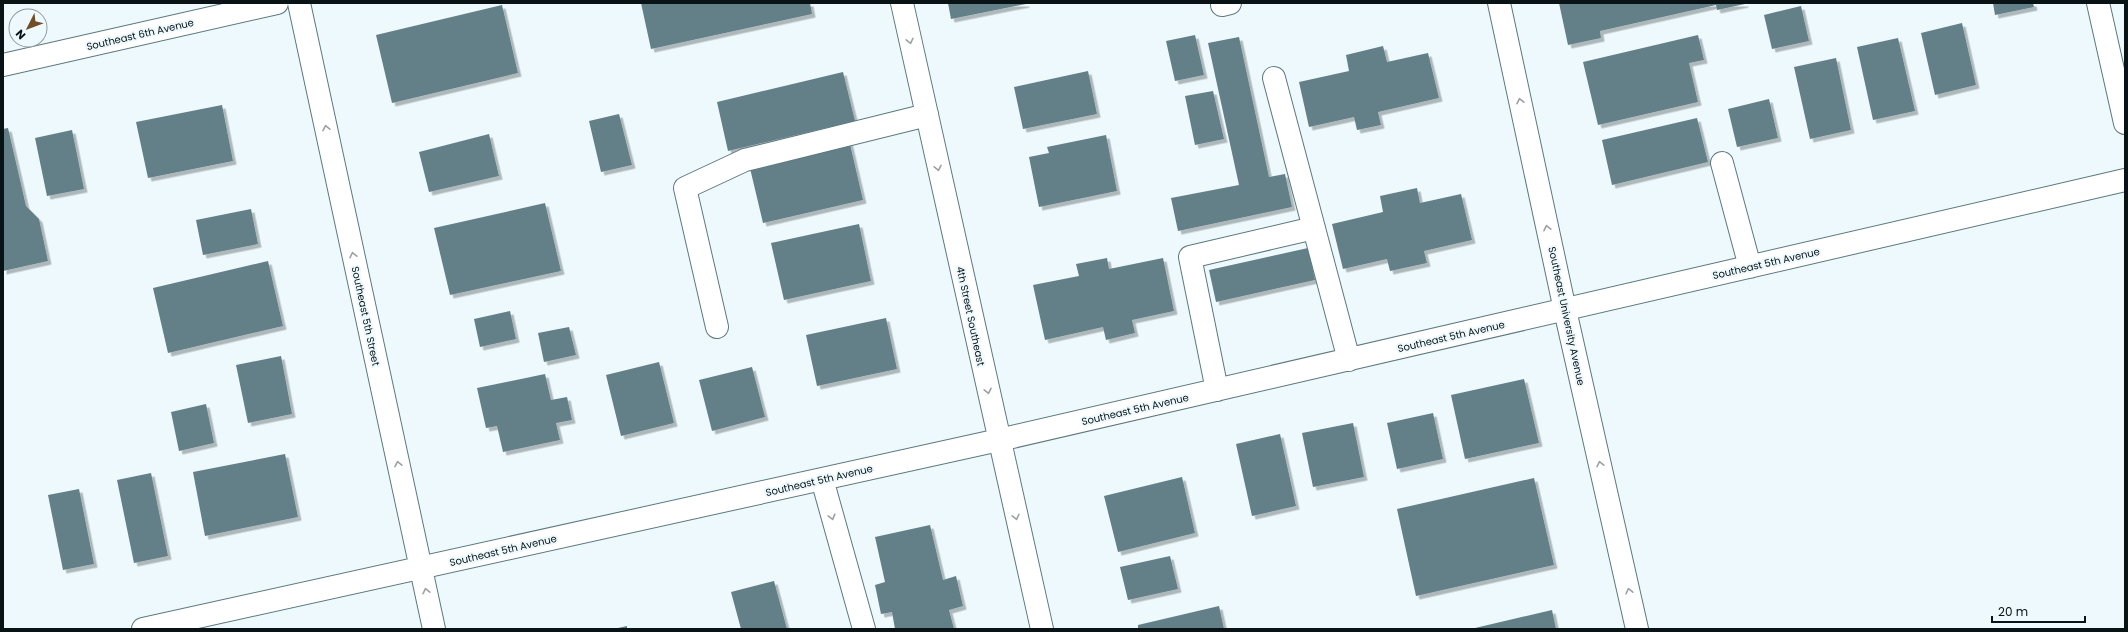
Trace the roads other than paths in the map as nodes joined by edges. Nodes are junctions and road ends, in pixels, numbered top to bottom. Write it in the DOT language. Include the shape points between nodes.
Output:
graph roads {
  1 [pos="277,3"];
  2 [pos="299,3"];
  3 [pos="902,3"];
  4 [pos="1222,3"];
  5 [pos="1230,3"];
  6 [pos="1499,3"];
  7 [pos="2098,3"];
  8 [pos="3,65"];
  9 [pos="1274,78"];
  10 [pos="927,115"];
  11 [pos="2125,123"];
  12 [pos="1722,163"];
  13 [pos="2125,180"];
  14 [pos="1314,228"];
  15 [pos="1750,267"];
  16 [pos="1565,310"];
  17 [pos="717,327"];
  18 [pos="1349,360"];
  19 [pos="1217,390"];
  20 [pos="999,440"];
  21 [pos="822,479"];
  22 [pos="420,568"];
  23 [pos="144,629"];
  24 [pos="434,629"];
  25 [pos="864,629"];
  26 [pos="1042,629"];
  27 [pos="1637,629"];
  1 -- 8 [label="street, Southeast 6th Avenue"];
  22 -- 2 [label="street, Southeast 5th Street, one-way"];
  3 -- 10 [label="street, 4th Street Southeast, one-way"];
  4 -- 5 [label="street"];
  16 -- 6 [label="street, Southeast University Avenue, one-way"];
  7 -- 11 [label="street"];
  9 -- 14 [label="street"];
  10 -- 17 [label="street" via="745,160 685,188"];
  10 -- 20 [label="street, 4th Street Southeast, one-way"];
  12 -- 15 [label="street"];
  13 -- 15 [label="street, Southeast 5th Avenue"];
  14 -- 18 [label="street"];
  14 -- 19 [label="street" via="1190,257"];
  15 -- 16 [label="street, Southeast 5th Avenue"];
  16 -- 18 [label="street, Southeast 5th Avenue"];
  27 -- 16 [label="street, Southeast University Avenue, one-way"];
  18 -- 19 [label="street, Southeast 5th Avenue"];
  19 -- 20 [label="street, Southeast 5th Avenue"];
  20 -- 21 [label="street, Southeast 5th Avenue"];
  20 -- 26 [label="street, 4th Street Southeast, one-way"];
  21 -- 22 [label="street, Southeast 5th Avenue"];
  21 -- 25 [label="street, one-way"];
  22 -- 23 [label="street, Southeast 5th Avenue"];
  24 -- 22 [label="street, Southeast 5th Street, one-way"];
}
